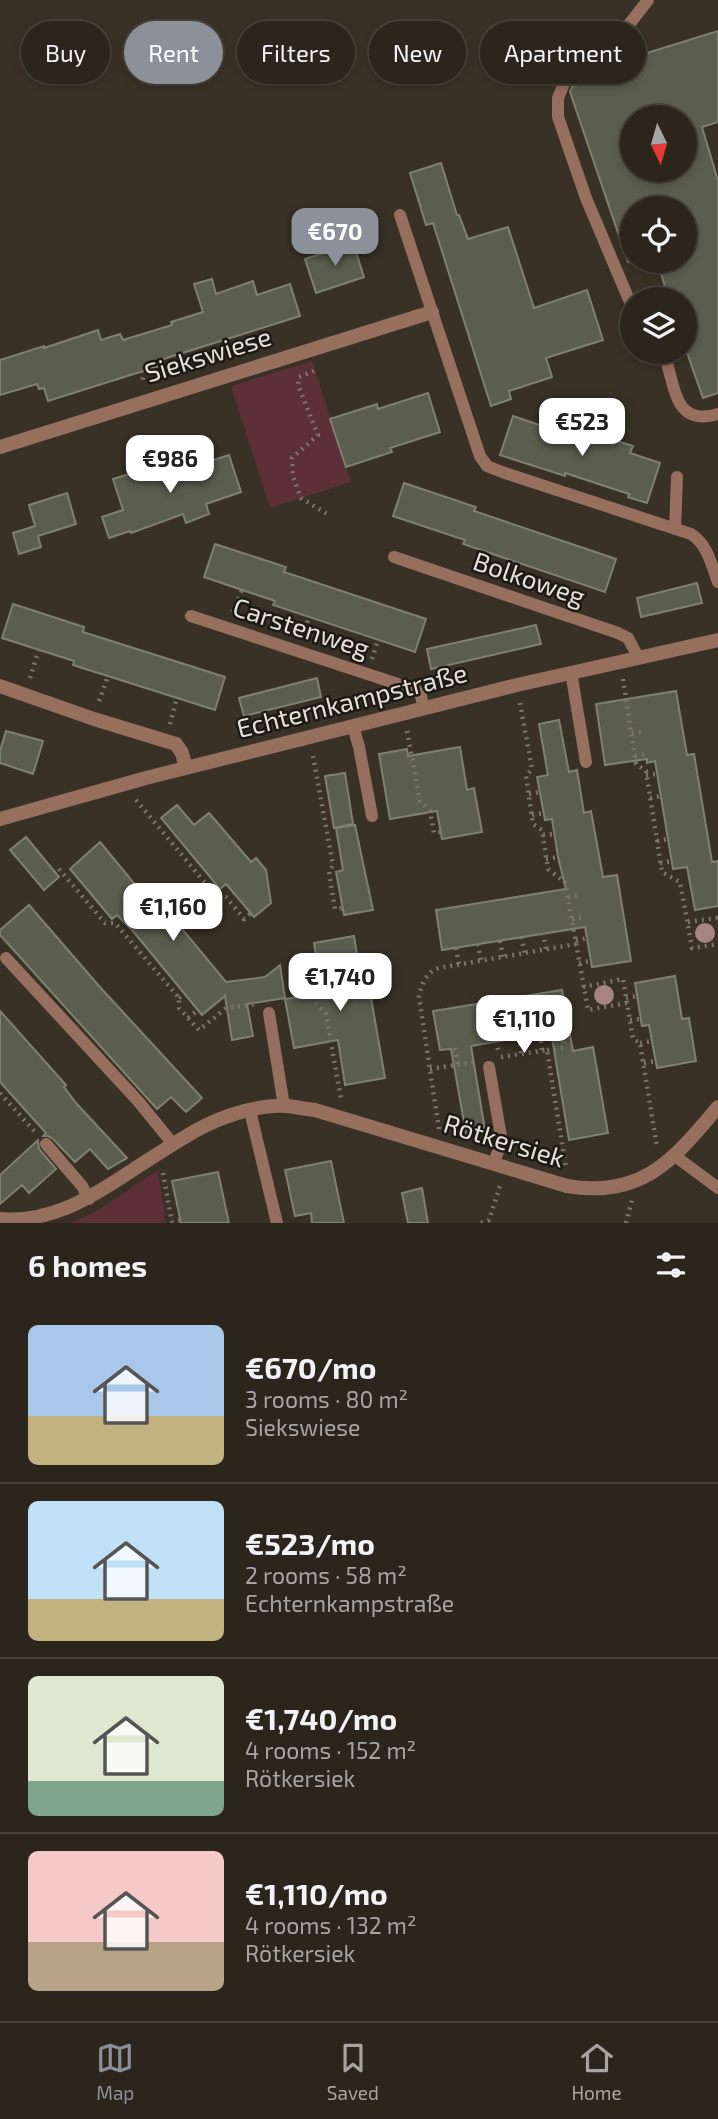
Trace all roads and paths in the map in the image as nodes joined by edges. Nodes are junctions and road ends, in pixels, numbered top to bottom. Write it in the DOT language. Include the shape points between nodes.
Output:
graph roads {
  1 [pos="648,0"];
  2 [pos="400,215"];
  3 [pos="624,287"];
  4 [pos="432,312"];
  5 [pos="310,349"];
  6 [pos="667,364"];
  7 [pos="141,372"];
  8 [pos="141,388"];
  9 [pos="718,414"];
  10 [pos="0,447"];
  11 [pos="677,477"];
  12 [pos="330,515"];
  13 [pos="675,529"];
  14 [pos="394,557"];
  15 [pos="718,582"];
  16 [pos="191,616"];
  17 [pos="718,640"];
  18 [pos="39,649"];
  19 [pos="638,657"];
  20 [pos="620,662"];
  21 [pos="570,673"];
  22 [pos="108,676"];
  23 [pos="28,684"];
  24 [pos="517,685"];
  25 [pos="0,686"];
  26 [pos="177,698"];
  27 [pos="98,706"];
  28 [pos="424,709"];
  29 [pos="639,710"];
  30 [pos="629,713"];
  31 [pos="353,726"];
  32 [pos="169,727"];
  33 [pos="408,732"];
  34 [pos="642,732"];
  35 [pos="632,733"];
  36 [pos="312,753"];
  37 [pos="646,754"];
  38 [pos="635,756"];
  39 [pos="586,762"];
  40 [pos="186,768"];
  41 [pos="423,768"];
  42 [pos="414,769"];
  43 [pos="657,774"];
  44 [pos="646,775"];
  45 [pos="426,790"];
  46 [pos="418,791"];
  47 [pos="540,792"];
  48 [pos="529,794"];
  49 [pos="661,796"];
  50 [pos="135,797"];
  51 [pos="650,798"];
  52 [pos="437,809"];
  53 [pos="430,811"];
  54 [pos="544,813"];
  55 [pos="531,815"];
  56 [pos="372,816"];
  57 [pos="0,819"];
  58 [pos="441,832"];
  59 [pos="555,834"];
  60 [pos="543,835"];
  61 [pos="668,839"];
  62 [pos="657,841"];
  63 [pos="339,842"];
  64 [pos="329,844"];
  65 [pos="188,850"];
  66 [pos="182,855"];
  67 [pos="558,858"];
  68 [pos="546,859"];
  69 [pos="672,861"];
  70 [pos="660,863"];
  71 [pos="342,864"];
  72 [pos="333,865"];
  73 [pos="201,866"];
  74 [pos="60,869"];
  75 [pos="196,872"];
  76 [pos="690,880"];
  77 [pos="680,882"];
  78 [pos="217,884"];
  79 [pos="339,887"];
  80 [pos="332,888"];
  81 [pos="211,890"];
  82 [pos="236,895"];
  83 [pos="579,895"];
  84 [pos="94,897"];
  85 [pos="568,897"];
  86 [pos="229,901"];
  87 [pos="693,902"];
  88 [pos="88,903"];
  89 [pos="684,904"];
  90 [pos="342,908"];
  91 [pos="107,913"];
  92 [pos="251,913"];
  93 [pos="583,917"];
  94 [pos="718,917"];
  95 [pos="101,919"];
  96 [pos="572,919"];
  97 [pos="688,922"];
  98 [pos="718,925"];
  99 [pos="128,927"];
  100 [pos="122,932"];
  101 [pos="543,933"];
  102 [pos="521,937"];
  103 [pos="587,938"];
  104 [pos="500,941"];
  105 [pos="141,942"];
  106 [pos="576,942"];
  107 [pos="478,944"];
  108 [pos="718,944"];
  109 [pos="135,947"];
  110 [pos="456,948"];
  111 [pos="546,950"];
  112 [pos="525,953"];
  113 [pos="503,957"];
  114 [pos="6,958"];
  115 [pos="155,959"];
  116 [pos="481,961"];
  117 [pos="591,961"];
  118 [pos="150,963"];
  119 [pos="579,963"];
  120 [pos="459,965"];
  121 [pos="318,971"];
  122 [pos="583,987"];
  123 [pos="184,994"];
  124 [pos="637,996"];
  125 [pos="179,998"];
  126 [pos="626,1001"];
  127 [pos="264,1008"];
  128 [pos="198,1010"];
  129 [pos="333,1012"];
  130 [pos="326,1014"];
  131 [pos="188,1018"];
  132 [pos="641,1018"];
  133 [pos="630,1020"];
  134 [pos="562,1030"];
  135 [pos="337,1032"];
  136 [pos="330,1033"];
  137 [pos="540,1034"];
  138 [pos="519,1037"];
  139 [pos="652,1041"];
  140 [pos="640,1043"];
  141 [pos="455,1048"];
  142 [pos="545,1050"];
  143 [pos="522,1054"];
  144 [pos="656,1061"];
  145 [pos="486,1062"];
  146 [pos="644,1063"];
  147 [pos="458,1065"];
  148 [pos="430,1069"];
  149 [pos="0,1093"];
  150 [pos="284,1106"];
  151 [pos="718,1107"];
  152 [pos="250,1111"];
  153 [pos="338,1117"];
  154 [pos="568,1134"];
  155 [pos="561,1135"];
  156 [pos="46,1144"];
  157 [pos="173,1144"];
  158 [pos="436,1147"];
  159 [pos="675,1156"];
  160 [pos="499,1165"];
  161 [pos="661,1167"];
  162 [pos="164,1176"];
  163 [pos="567,1186"];
  164 [pos="718,1188"];
  165 [pos="176,1198"];
  166 [pos="89,1199"];
  167 [pos="168,1199"];
  168 [pos="0,1219"];
  169 [pos="180,1220"];
  170 [pos="277,1223"];
  171 [pos="481,1223"];
  1 -- 3 [label="lane" via="627,27 566,79 558,98 558,117 570,152"];
  2 -- 4 [label="lane"];
  4 -- 5 [label="street, Siekswiese"];
  4 -- 13 [label="lane" via="487,466"];
  5 -- 10 [label="street, Siekswiese" via="272,367"];
  5 -- 12 [label="path" via="318,369 299,377 298,385 318,435 292,458 293,477 300,498"];
  6 -- 9 [label="lane" via="680,405 689,415"];
  7 -- 8 [label="path"];
  11 -- 13 [label="lane"];
  13 -- 15 [label="lane" via="699,539"];
  14 -- 19 [label="lane, Bolkoweg" via="618,633 628,638"];
  16 -- 28 [label="lane, Carstenweg" via="416,690"];
  17 -- 19 [label="street, Echternkampstraße"];
  18 -- 23 [label="path"];
  19 -- 20 [label="street, Echternkampstraße"];
  20 -- 21 [label="street, Echternkampstraße"];
  20 -- 30 [label="path"];
  21 -- 24 [label="street, Echternkampstraße"];
  21 -- 39 [label="lane"];
  22 -- 27 [label="path"];
  24 -- 28 [label="street, Echternkampstraße"];
  24 -- 48 [label="path" via="532,769 526,776"];
  25 -- 40 [label="street" via="176,744"];
  26 -- 32 [label="path"];
  28 -- 31 [label="street, Echternkampstraße"];
  29 -- 30 [label="path"];
  30 -- 35 [label="path"];
  31 -- 40 [label="street, Echternkampstraße"];
  31 -- 56 [label="lane"];
  33 -- 42 [label="path"];
  34 -- 35 [label="path"];
  35 -- 38 [label="path"];
  36 -- 64 [label="path"];
  37 -- 38 [label="path"];
  38 -- 44 [label="path"];
  40 -- 57 [label="street, Echternkampstraße"];
  41 -- 42 [label="path"];
  42 -- 46 [label="path"];
  43 -- 44 [label="path"];
  44 -- 51 [label="path"];
  45 -- 46 [label="path"];
  46 -- 53 [label="path"];
  47 -- 48 [label="path"];
  48 -- 55 [label="path"];
  49 -- 51 [label="path"];
  50 -- 66 [label="path"];
  51 -- 62 [label="path"];
  52 -- 53 [label="path"];
  53 -- 58 [label="path" via="434,833"];
  54 -- 55 [label="path"];
  55 -- 60 [label="path"];
  59 -- 60 [label="path"];
  60 -- 68 [label="path"];
  61 -- 62 [label="path"];
  62 -- 70 [label="path"];
  63 -- 64 [label="path"];
  64 -- 72 [label="path"];
  65 -- 66 [label="path"];
  66 -- 75 [label="path"];
  67 -- 68 [label="path"];
  68 -- 85 [label="path" via="548,869 565,881"];
  69 -- 70 [label="path"];
  70 -- 77 [label="path" via="662,872"];
  71 -- 72 [label="path"];
  72 -- 80 [label="path" via="329,872"];
  73 -- 75 [label="path"];
  74 -- 88 [label="path"];
  75 -- 81 [label="path"];
  76 -- 77 [label="path"];
  77 -- 89 [label="path"];
  78 -- 81 [label="path"];
  79 -- 80 [label="path"];
  80 -- 90 [label="path" via="335,909"];
  81 -- 86 [label="path"];
  82 -- 86 [label="path"];
  83 -- 85 [label="path"];
  84 -- 88 [label="path"];
  85 -- 96 [label="path"];
  86 -- 92 [label="path" via="244,919"];
  87 -- 89 [label="path"];
  88 -- 95 [label="path"];
  89 -- 97 [label="path"];
  91 -- 95 [label="path"];
  93 -- 96 [label="path"];
  94 -- 97 [label="path"];
  94 -- 98 [label="path"];
  95 -- 100 [label="path" via="115,923"];
  96 -- 106 [label="path"];
  97 -- 108 [label="path" via="692,948"];
  99 -- 100 [label="path"];
  100 -- 109 [label="path"];
  101 -- 111 [label="path"];
  102 -- 112 [label="path"];
  103 -- 106 [label="path"];
  104 -- 113 [label="path"];
  105 -- 109 [label="path"];
  106 -- 111 [label="path"];
  106 -- 119 [label="path"];
  107 -- 116 [label="path"];
  109 -- 118 [label="path"];
  110 -- 120 [label="path"];
  111 -- 112 [label="path"];
  112 -- 113 [label="path"];
  113 -- 116 [label="path"];
  114 -- 157 [label="lane"];
  115 -- 118 [label="path"];
  116 -- 120 [label="path"];
  117 -- 119 [label="path"];
  118 -- 125 [label="path"];
  119 -- 122 [label="path"];
  120 -- 148 [label="path" via="434,969 418,996"];
  121 -- 130 [label="path" via="309,972 313,1000"];
  122 -- 126 [label="path" via="622,979"];
  122 -- 126 [label="path" via="588,1010"];
  123 -- 125 [label="path"];
  124 -- 126 [label="path"];
  125 -- 131 [label="path"];
  126 -- 133 [label="path"];
  127 -- 131 [label="path" via="226,1008 199,1030"];
  127 -- 150 [label="lane"];
  128 -- 131 [label="path"];
  129 -- 130 [label="path"];
  130 -- 136 [label="path"];
  132 -- 133 [label="path"];
  133 -- 140 [label="path" via="633,1039"];
  134 -- 142 [label="path" via="564,1047"];
  135 -- 136 [label="path"];
  136 -- 153 [label="path" via="341,1078"];
  137 -- 142 [label="path"];
  138 -- 143 [label="path"];
  139 -- 140 [label="path"];
  140 -- 146 [label="path"];
  141 -- 147 [label="path"];
  142 -- 143 [label="path"];
  142 -- 155 [label="path" via="554,1070"];
  143 -- 145 [label="path"];
  144 -- 146 [label="path"];
  145 -- 147 [label="path"];
  145 -- 160 [label="lane" via="502,1142"];
  146 -- 161 [label="path"];
  147 -- 148 [label="path"];
  148 -- 158 [label="path" via="440,1133"];
  149 -- 156 [label="path"];
  150 -- 152 [label="street, Rötkersiek"];
  150 -- 153 [label="street, Rötkersiek"];
  151 -- 159 [label="street, Rötkersiek"];
  152 -- 157 [label="street, Rötkersiek" via="210,1123"];
  152 -- 170 [label="lane"];
  153 -- 158 [label="street, Rötkersiek"];
  154 -- 155 [label="path"];
  155 -- 163 [label="path"];
  156 -- 166 [label="lane"];
  157 -- 166 [label="street, Rötkersiek"];
  158 -- 160 [label="street, Rötkersiek"];
  159 -- 161 [label="street, Rötkersiek"];
  159 -- 164 [label="lane"];
  160 -- 163 [label="street, Rötkersiek"];
  160 -- 171 [label="path" via="489,1220"];
  161 -- 163 [label="street, Rötkersiek" via="612,1187"];
  162 -- 167 [label="path"];
  165 -- 167 [label="path"];
  166 -- 168 [label="street, Rötkersiek" via="41,1219"];
  167 -- 169 [label="path" via="172,1222"];
}
